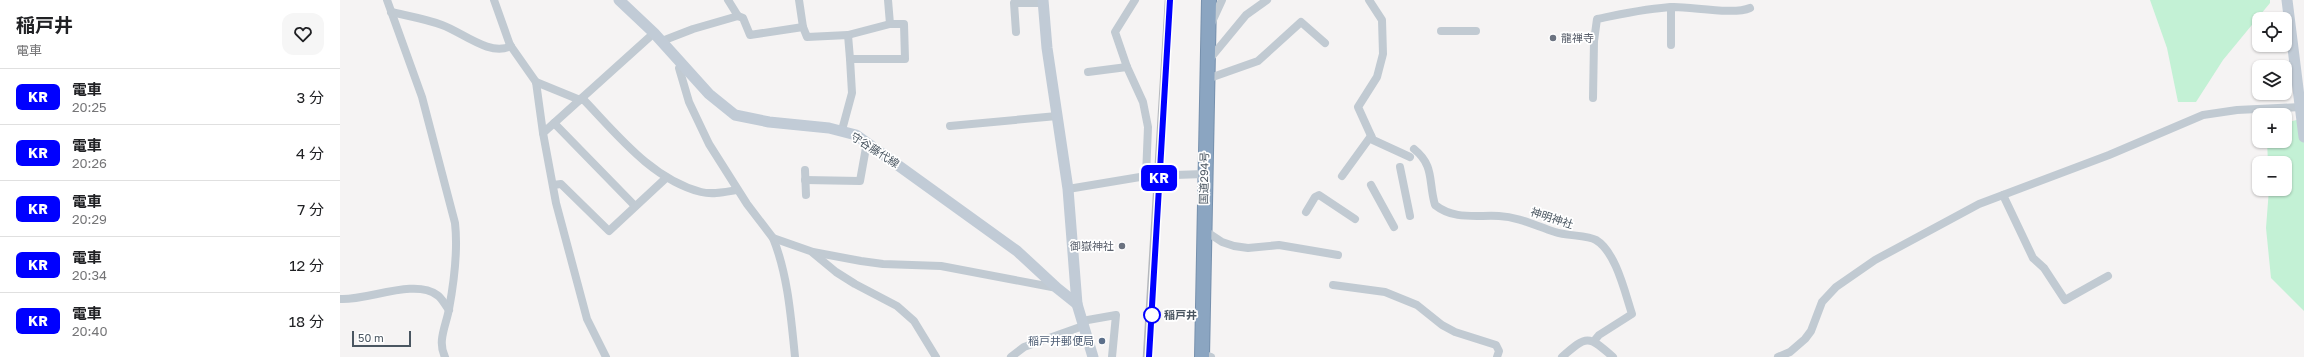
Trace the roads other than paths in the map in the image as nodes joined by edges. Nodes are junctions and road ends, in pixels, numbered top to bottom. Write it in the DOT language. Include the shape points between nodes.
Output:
graph roads {
  1 [pos="387,0"];
  2 [pos="494,0"];
  3 [pos="620,0"];
  4 [pos="799,0"];
  5 [pos="888,0"];
  6 [pos="1135,0"];
  7 [pos="1209,0"];
  8 [pos="1222,0"];
  9 [pos="1267,0"];
  10 [pos="1369,0"];
  11 [pos="2287,0"];
  12 [pos="731,1"];
  13 [pos="1044,2"];
  14 [pos="1671,7"];
  15 [pos="1750,8"];
  16 [pos="391,12"];
  17 [pos="738,16"];
  18 [pos="890,24"];
  19 [pos="803,27"];
  20 [pos="1209,30"];
  21 [pos="1476,30"];
  22 [pos="1441,31"];
  23 [pos="1016,32"];
  24 [pos="654,33"];
  25 [pos="848,35"];
  26 [pos="662,41"];
  27 [pos="1325,43"];
  28 [pos="1671,45"];
  29 [pos="511,46"];
  30 [pos="850,59"];
  31 [pos="1208,61"];
  32 [pos="682,63"];
  33 [pos="1127,67"];
  34 [pos="1088,72"];
  35 [pos="1207,79"];
  36 [pos="536,82"];
  37 [pos="1593,98"];
  38 [pos="581,99"];
  39 [pos="2301,107"];
  40 [pos="1057,116"];
  41 [pos="554,123"];
  42 [pos="950,126"];
  43 [pos="842,130"];
  44 [pos="543,133"];
  45 [pos="1371,136"];
  46 [pos="2304,136"];
  47 [pos="867,142"];
  48 [pos="1400,167"];
  49 [pos="805,170"];
  50 [pos="1204,174"];
  51 [pos="1146,176"];
  52 [pos="1342,176"];
  53 [pos="666,178"];
  54 [pos="805,180"];
  55 [pos="552,185"];
  56 [pos="1371,185"];
  57 [pos="1068,189"];
  58 [pos="737,190"];
  59 [pos="806,195"];
  60 [pos="2003,196"];
  61 [pos="636,206"];
  62 [pos="1306,212"];
  63 [pos="1410,216"];
  64 [pos="1355,219"];
  65 [pos="1394,227"];
  66 [pos="1204,230"];
  67 [pos="773,238"];
  68 [pos="813,252"];
  69 [pos="1338,255"];
  70 [pos="2108,276"];
  71 [pos="1333,284"];
  72 [pos="1057,288"];
  73 [pos="340,300"];
  74 [pos="1077,304"];
  75 [pos="449,310"];
  76 [pos="1083,323"];
  77 [pos="1594,341"];
  78 [pos="1205,356"];
  79 [pos="445,357"];
  80 [pos="606,357"];
  81 [pos="795,357"];
  82 [pos="936,357"];
  83 [pos="1011,357"];
  84 [pos="1093,357"];
  85 [pos="1112,357"];
  86 [pos="1497,357"];
  87 [pos="1562,357"];
  88 [pos="1613,357"];
  89 [pos="1778,357"];
  1 -- 16 [label="street"];
  2 -- 29 [label="street"];
  3 -- 24 [label="main road, 守谷藤代線"];
  4 -- 19 [label="street"];
  5 -- 18 [label="street"];
  6 -- 33 [label="street" via="1115,32"];
  7 -- 20 [label="highway, 国道294号"];
  8 -- 20 [label="street"];
  9 -- 31 [label="street" via="1246,15"];
  10 -- 45 [label="street" via="1382,20 1384,46 1377,77 1358,107"];
  11 -- 39 [label="main road"];
  12 -- 17 [label="street"];
  13 -- 23 [label="street" via="1014,4"];
  13 -- 40 [label="main road"];
  14 -- 15 [label="street" via="1740,12"];
  14 -- 28 [label="street"];
  14 -- 37 [label="street" via="1646,9 1597,19"];
  16 -- 29 [label="street" via="441,24 475,42 500,50"];
  16 -- 75 [label="street" via="422,97 455,223 457,239"];
  17 -- 19 [label="street" via="743,18 750,35"];
  17 -- 26 [label="street"];
  18 -- 25 [label="street"];
  18 -- 30 [label="street" via="904,24 905,59"];
  19 -- 25 [label="street" via="807,37"];
  20 -- 31 [label="highway, 国道294号"];
  21 -- 22 [label="street"];
  24 -- 26 [label="main road, 守谷藤代線"];
  24 -- 38 [label="street"];
  25 -- 30 [label="street"];
  26 -- 32 [label="main road, 守谷藤代線"];
  27 -- 35 [label="street" via="1301,22 1258,61"];
  29 -- 36 [label="street"];
  30 -- 43 [label="street" via="852,93"];
  31 -- 35 [label="highway, 国道294号"];
  32 -- 43 [label="main road, 守谷藤代線" via="709,94 735,115 769,122"];
  32 -- 58 [label="street" via="679,68 689,102 709,144"];
  33 -- 34 [label="street"];
  33 -- 51 [label="street" via="1144,102 1148,127"];
  35 -- 50 [label="highway, 国道294号"];
  36 -- 38 [label="street"];
  36 -- 44 [label="street"];
  38 -- 41 [label="street"];
  38 -- 53 [label="street"];
  39 -- 46 [label="main road"];
  39 -- 60 [label="street" via="2237,110 2203,115"];
  40 -- 42 [label="street"];
  40 -- 57 [label="main road"];
  41 -- 44 [label="street"];
  41 -- 61 [label="street"];
  43 -- 47 [label="main road, 守谷藤代線"];
  44 -- 55 [label="street"];
  45 -- 52 [label="street"];
  45 -- 77 [label="street, 神明神社" via="1380,144 1425,158 1435,205 1441,210 1459,216 1515,217 1566,236 1596,240 1604,247 1620,278 1632,314"];
  47 -- 54 [label="street" via="860,180"];
  47 -- 72 [label="main road, 守谷藤代線" via="1017,251"];
  48 -- 63 [label="street"];
  49 -- 54 [label="street"];
  50 -- 51 [label="street"];
  50 -- 66 [label="highway, 国道294号"];
  51 -- 57 [label="street"];
  53 -- 58 [label="street" via="702,192 718,194"];
  53 -- 61 [label="street"];
  54 -- 59 [label="street"];
  55 -- 61 [label="street" via="561,184 609,231"];
  55 -- 80 [label="street" via="587,319"];
  56 -- 65 [label="street"];
  57 -- 74 [label="main road"];
  58 -- 67 [label="street"];
  60 -- 70 [label="street" via="2033,258 2044,268 2064,300"];
  60 -- 89 [label="street" via="1979,204 1861,269 1825,296 1805,340"];
  62 -- 64 [label="street" via="1319,195"];
  66 -- 69 [label="street" via="1222,242 1234,246 1248,248 1280,245"];
  66 -- 78 [label="highway, 国道294号"];
  67 -- 68 [label="street"];
  67 -- 81 [label="street" via="778,250"];
  68 -- 72 [label="street" via="884,264 941,266"];
  68 -- 82 [label="street" via="836,272 897,306 914,321"];
  71 -- 86 [label="street" via="1385,292 1417,305 1455,332 1496,345"];
  72 -- 74 [label="main road, 守谷藤代線"];
  73 -- 75 [label="street" via="403,289 418,289 437,294"];
  74 -- 76 [label="main road"];
  75 -- 79 [label="street" via="440,347"];
  76 -- 83 [label="street" via="1024,347"];
  76 -- 84 [label="main road"];
  76 -- 85 [label="street" via="1116,315"];
  77 -- 87 [label="street" via="1581,341"];
  77 -- 88 [label="street"];
}
